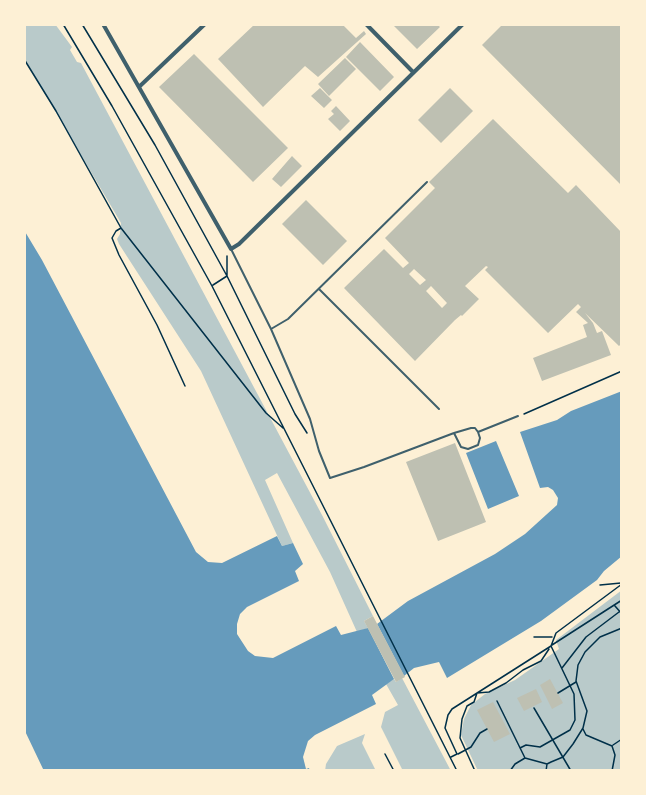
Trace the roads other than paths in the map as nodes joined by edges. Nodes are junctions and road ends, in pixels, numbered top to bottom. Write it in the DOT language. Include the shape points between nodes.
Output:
graph roads {
  1 [pos="104,24"];
  2 [pos="205,24"];
  3 [pos="366,24"];
  4 [pos="463,24"];
  5 [pos="413,72"];
  6 [pos="140,86"];
  7 [pos="427,182"];
  8 [pos="231,249"];
  9 [pos="319,289"];
  10 [pos="272,329"];
  11 [pos="439,410"];
  12 [pos="518,417"];
  13 [pos="478,432"];
  14 [pos="454,433"];
  1 -- 6 [label="street"];
  2 -- 6 [label="street"];
  3 -- 5 [label="street"];
  4 -- 5 [label="street"];
  5 -- 8 [label="street"];
  6 -- 8 [label="street"];
  7 -- 9 [label="lane"];
  8 -- 10 [label="lane"];
  9 -- 10 [label="lane"];
  9 -- 11 [label="lane"];
  10 -- 14 [label="lane" via="310,418 330,478"];
  12 -- 13 [label="lane"];
  13 -- 14 [label="lane" via="471,428"];
  13 -- 14 [label="lane" via="478,445 468,449 461,447"];
}
